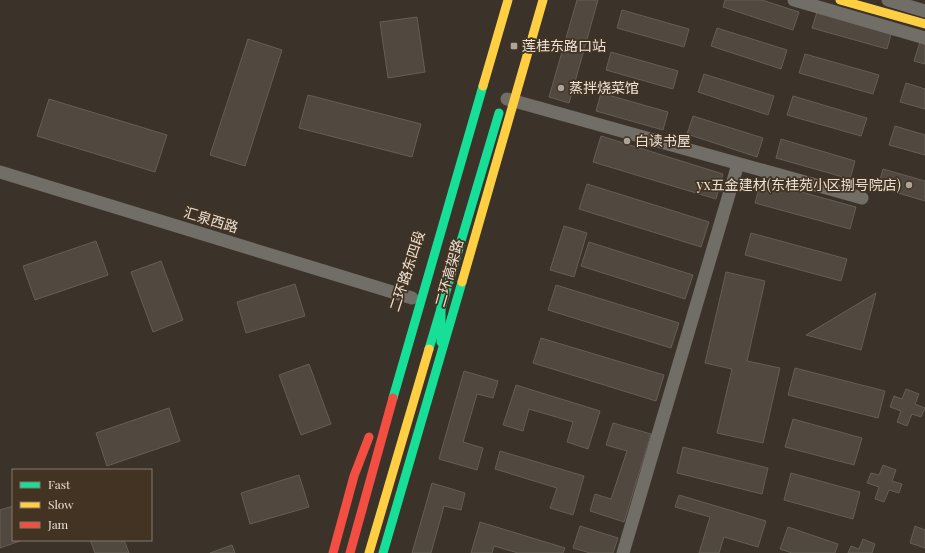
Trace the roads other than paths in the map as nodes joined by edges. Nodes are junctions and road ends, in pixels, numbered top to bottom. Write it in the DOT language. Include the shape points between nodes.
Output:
graph roads {
  1 [pos="508,0"];
  2 [pos="512,0"];
  3 [pos="534,0"];
  4 [pos="543,0"];
  5 [pos="794,0"];
  6 [pos="840,0"];
  7 [pos="888,0"];
  8 [pos="925,11"];
  9 [pos="925,24"];
  10 [pos="524,30"];
  11 [pos="925,38"];
  12 [pos="505,94"];
  13 [pos="738,164"];
  14 [pos="0,172"];
  15 [pos="862,198"];
  16 [pos="416,301"];
  17 [pos="441,308"];
  18 [pos="382,404"];
  19 [pos="373,426"];
  20 [pos="395,545"];
  21 [pos="332,553"];
  22 [pos="340,553"];
  23 [pos="350,553"];
  24 [pos="370,553"];
  25 [pos="383,553"];
  26 [pos="623,553"];
  1 -- 16 [label="main road, 二环高架路, bridge"];
  2 -- 16 [label="main road, 二环路东四段"];
  3 -- 10 [label="main road"];
  4 -- 25 [label="main road, 二环高架路, bridge"];
  5 -- 11 [label="street"];
  6 -- 9 [label="main road"];
  7 -- 8 [label="street"];
  12 -- 13 [label="street"];
  12 -- 17 [label="main road"];
  13 -- 15 [label="street"];
  13 -- 26 [label="street"];
  14 -- 16 [label="street, 汇泉西路"];
  16 -- 18 [label="main road, bridge"];
  16 -- 22 [label="main road, 二环路东四段"];
  16 -- 23 [label="main road, 二环高架路, bridge"];
  17 -- 20 [label="main road" via="440,387"];
  17 -- 24 [label="main road"];
  19 -- 21 [label="main road, bridge" via="354,476"];
}
